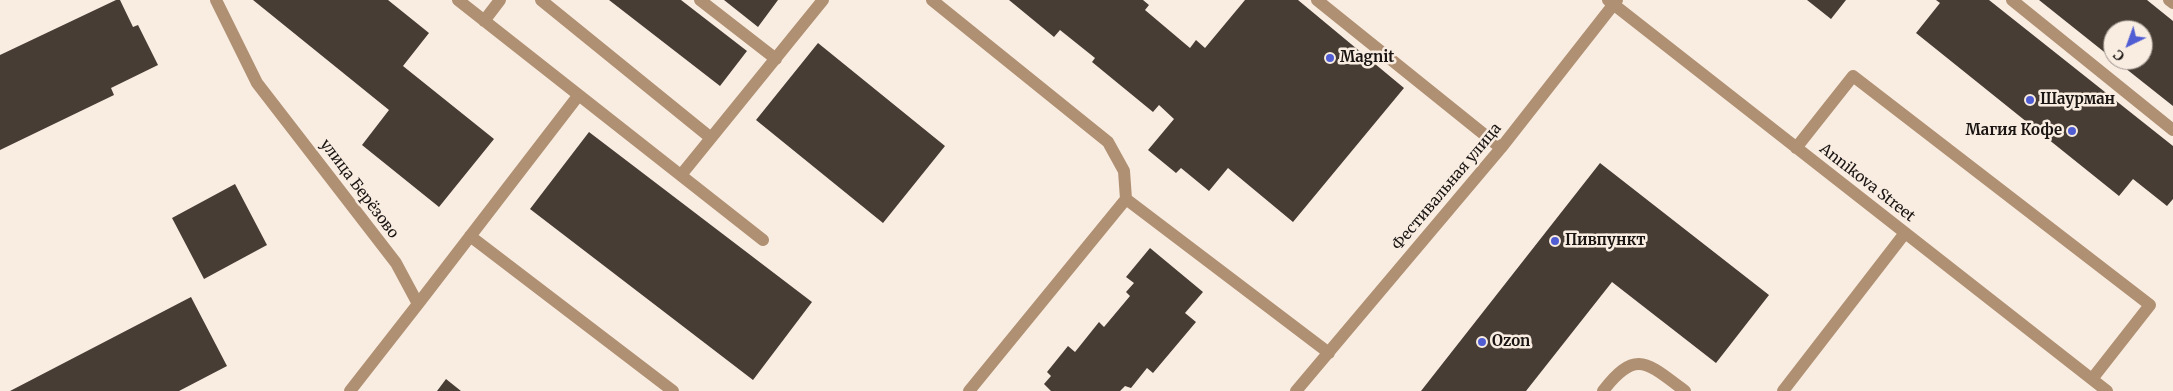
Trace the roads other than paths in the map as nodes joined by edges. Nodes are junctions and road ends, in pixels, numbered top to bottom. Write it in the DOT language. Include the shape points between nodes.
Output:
graph roads {
  1 [pos="216,0"];
  2 [pos="458,0"];
  3 [pos="500,0"];
  4 [pos="540,0"];
  5 [pos="700,0"];
  6 [pos="823,0"];
  7 [pos="932,0"];
  8 [pos="1317,0"];
  9 [pos="2012,0"];
  10 [pos="2169,0"];
  11 [pos="1613,2"];
  12 [pos="2173,3"];
  13 [pos="484,21"];
  14 [pos="776,59"];
  15 [pos="578,96"];
  16 [pos="2173,130"];
  17 [pos="711,138"];
  18 [pos="1501,148"];
  19 [pos="1796,148"];
  20 [pos="681,175"];
  21 [pos="1126,199"];
  22 [pos="1905,233"];
  23 [pos="470,236"];
  24 [pos="763,240"];
  25 [pos="418,304"];
  26 [pos="1329,353"];
  27 [pos="2092,379"];
  28 [pos="350,391"];
  29 [pos="673,391"];
  30 [pos="969,391"];
  31 [pos="1296,391"];
  32 [pos="1603,391"];
  33 [pos="1685,391"];
  34 [pos="1783,391"];
  35 [pos="2107,391"];
  1 -- 25 [label="street, улица Берёзово" via="257,83 396,264"];
  2 -- 13 [label="street"];
  3 -- 13 [label="street"];
  4 -- 17 [label="street"];
  5 -- 14 [label="street"];
  6 -- 14 [label="street"];
  7 -- 21 [label="street" via="1108,142 1124,171"];
  8 -- 18 [label="street"];
  9 -- 16 [label="street"];
  10 -- 12 [label="street"];
  11 -- 18 [label="street, Фестивальная улица"];
  11 -- 19 [label="street, Annikova Street"];
  13 -- 15 [label="street"];
  14 -- 17 [label="street"];
  15 -- 20 [label="street"];
  15 -- 23 [label="street"];
  17 -- 20 [label="street"];
  18 -- 26 [label="street, Фестивальная улица"];
  19 -- 22 [label="street, Annikova Street"];
  19 -- 27 [label="street" via="1853,76 2150,305"];
  20 -- 24 [label="street"];
  21 -- 26 [label="street"];
  21 -- 30 [label="street"];
  22 -- 27 [label="street, Annikova Street"];
  22 -- 34 [label="street"];
  23 -- 25 [label="street"];
  23 -- 29 [label="street"];
  25 -- 28 [label="street"];
  26 -- 31 [label="street, Фестивальная улица"];
  27 -- 35 [label="street, Annikova Street"];
  32 -- 33 [label="street" via="1632,363 1658,371"];
}
